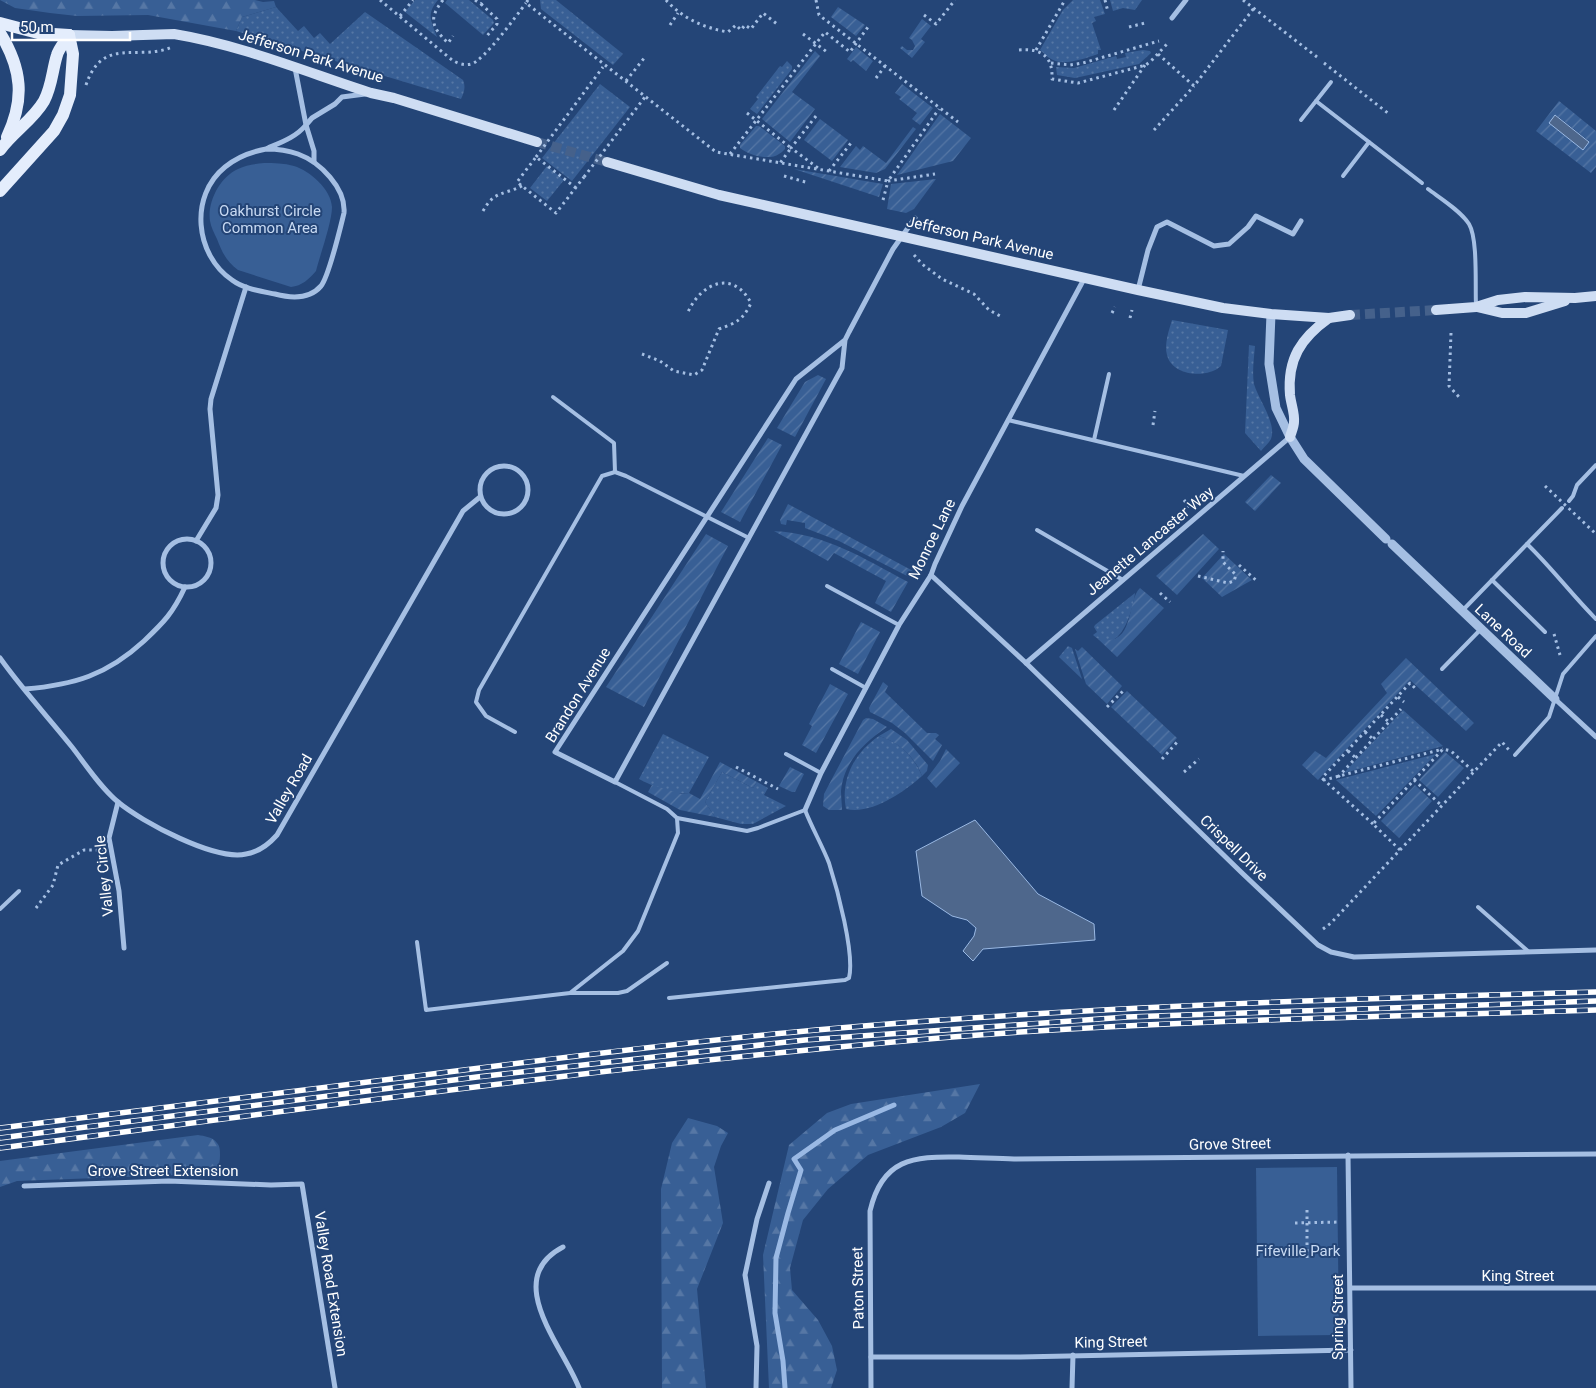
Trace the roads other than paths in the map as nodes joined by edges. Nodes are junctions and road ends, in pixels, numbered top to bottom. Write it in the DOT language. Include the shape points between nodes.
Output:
graph roads {
  1 [pos="1186,0"];
  2 [pos="1172,18"];
  3 [pos="0,23"];
  4 [pos="0,33"];
  5 [pos="69,36"];
  6 [pos="294,68"];
  7 [pos="1331,82"];
  8 [pos="370,92"];
  9 [pos="1316,101"];
  10 [pos="1301,120"];
  11 [pos="306,125"];
  12 [pos="537,142"];
  13 [pos="1369,142"];
  14 [pos="2,147"];
  15 [pos="266,149"];
  16 [pos="314,162"];
  17 [pos="607,162"];
  18 [pos="1342,176"];
  19 [pos="1422,183"];
  20 [pos="1428,188"];
  21 [pos="0,191"];
  22 [pos="915,218"];
  23 [pos="1301,221"];
  24 [pos="902,236"];
  25 [pos="1084,279"];
  26 [pos="246,287"];
  27 [pos="1138,290"];
  28 [pos="1596,296"];
  29 [pos="1575,298"];
  30 [pos="1476,307"];
  31 [pos="1436,310"];
  32 [pos="1271,314"];
  33 [pos="1350,315"];
  34 [pos="1329,318"];
  35 [pos="845,340"];
  36 [pos="1109,374"];
  37 [pos="553,397"];
  38 [pos="1008,420"];
  39 [pos="1290,437"];
  40 [pos="1094,440"];
  41 [pos="1596,465"];
  42 [pos="615,472"];
  43 [pos="1244,476"];
  44 [pos="480,497"];
  45 [pos="1569,501"];
  46 [pos="1562,508"];
  47 [pos="706,517"];
  48 [pos="1037,530"];
  49 [pos="748,538"];
  50 [pos="196,541"];
  51 [pos="1527,544"];
  52 [pos="931,575"];
  53 [pos="1123,580"];
  54 [pos="1492,580"];
  55 [pos="827,586"];
  56 [pos="185,587"];
  57 [pos="1461,611"];
  58 [pos="1596,619"];
  59 [pos="899,625"];
  60 [pos="1481,629"];
  61 [pos="1545,632"];
  62 [pos="1596,636"];
  63 [pos="0,658"];
  64 [pos="1026,663"];
  65 [pos="832,669"];
  66 [pos="1442,669"];
  67 [pos="866,688"];
  68 [pos="25,689"];
  69 [pos="1555,699"];
  70 [pos="515,732"];
  71 [pos="1596,737"];
  72 [pos="786,754"];
  73 [pos="1514,755"];
  74 [pos="821,773"];
  75 [pos="616,782"];
  76 [pos="118,802"];
  77 [pos="805,810"];
  78 [pos="677,818"];
  79 [pos="19,891"];
  80 [pos="1478,908"];
  81 [pos="0,909"];
  82 [pos="417,942"];
  83 [pos="124,948"];
  84 [pos="1596,950"];
  85 [pos="1531,953"];
  86 [pos="667,963"];
  87 [pos="570,993"];
  88 [pos="669,998"];
  89 [pos="1596,1154"];
  90 [pos="1348,1155"];
  91 [pos="769,1183"];
  92 [pos="302,1184"];
  93 [pos="24,1186"];
  94 [pos="877,1189"];
  95 [pos="563,1247"];
  96 [pos="1351,1288"];
  97 [pos="1596,1288"];
  98 [pos="1351,1350"];
  99 [pos="1072,1355"];
  100 [pos="871,1357"];
  101 [pos="335,1388"];
  102 [pos="579,1388"];
  103 [pos="756,1388"];
  104 [pos="871,1388"];
  105 [pos="1072,1388"];
  106 [pos="1351,1388"];
  1 -- 2 [label="street"];
  3 -- 5 [label="main road" via="38,33"];
  4 -- 14 [label="main road" via="9,48 19,83 13,125"];
  5 -- 6 [label="main road, Jefferson Park Avenue" via="174,34 230,47"];
  5 -- 14 [label="main road" via="57,53 44,101 36,114"];
  5 -- 21 [label="main road" via="73,54 70,96 63,115 54,131"];
  6 -- 8 [label="main road, Jefferson Park Avenue"];
  6 -- 11 [label="street"];
  7 -- 9 [label="lane"];
  8 -- 11 [label="street" via="342,97"];
  8 -- 12 [label="main road, Jefferson Park Avenue"];
  9 -- 10 [label="lane"];
  9 -- 13 [label="lane"];
  11 -- 15 [label="street" via="289,139"];
  11 -- 16 [label="street"];
  13 -- 18 [label="lane"];
  13 -- 19 [label="lane"];
  15 -- 16 [label="street" via="299,154"];
  15 -- 26 [label="street" via="250,152 223,168 205,194 201,210 202,234 210,256 232,280"];
  16 -- 26 [label="street" via="327,174 345,205 322,285 313,293 291,298"];
  17 -- 24 [label="main road, Jefferson Park Avenue" via="719,195"];
  20 -- 30 [label="lane" via="1470,225 1474,237"];
  22 -- 24 [label="street, Brandon Avenue"];
  23 -- 27 [label="street" via="1293,234 1256,216 1229,244 1214,246 1167,222 1157,227"];
  24 -- 25 [label="main road, Jefferson Park Avenue"];
  24 -- 35 [label="street, Brandon Avenue"];
  25 -- 27 [label="main road, Jefferson Park Avenue"];
  25 -- 38 [label="street, Monroe Lane"];
  26 -- 50 [label="street" via="211,399 218,495 216,508"];
  27 -- 32 [label="main road, Jefferson Park Avenue" via="1223,308"];
  28 -- 29 [label="main road"];
  29 -- 30 [label="main road" via="1525,297"];
  29 -- 30 [label="main road" via="1526,313 1502,313"];
  30 -- 31 [label="main road"];
  32 -- 34 [label="main road, Jefferson Park Avenue"];
  32 -- 39 [label="street, Lane Road" via="1269,364 1276,408"];
  33 -- 34 [label="main road, Jefferson Park Avenue"];
  34 -- 39 [label="main road" via="1301,343 1292,364 1289,380 1294,422"];
  35 -- 47 [label="street, Brandon Avenue" via="796,379"];
  35 -- 49 [label="street, Brandon Avenue" via="842,368"];
  36 -- 40 [label="lane"];
  37 -- 42 [label="lane" via="614,443"];
  38 -- 40 [label="lane"];
  38 -- 52 [label="street, Monroe Lane" via="962,506"];
  39 -- 43 [label="street, Jeanette Lancaster Way"];
  39 -- 57 [label="street, Lane Road" via="1304,459"];
  40 -- 43 [label="lane"];
  41 -- 45 [label="lane" via="1577,485"];
  42 -- 47 [label="lane"];
  42 -- 70 [label="lane" via="602,476 479,690 476,702 486,716"];
  43 -- 53 [label="street, Jeanette Lancaster Way"];
  44 -- 44 [label="street" via="490,509 512,513 528,496 526,480 515,468 492,468 481,481"];
  44 -- 76 [label="street, Valley Road" via="464,511 270,843 245,854 231,855 205,848 151,824"];
  46 -- 51 [label="lane"];
  47 -- 49 [label="lane"];
  47 -- 75 [label="street, Brandon Avenue" via="555,752"];
  48 -- 53 [label="lane"];
  49 -- 75 [label="street, Brandon Avenue"];
  50 -- 56 [label="street" via="210,554 211,564 203,581"];
  50 -- 56 [label="street" via="178,540 170,545 162,561 168,579"];
  51 -- 54 [label="lane"];
  51 -- 58 [label="lane"];
  52 -- 59 [label="street, Monroe Lane"];
  52 -- 64 [label="street, Crispell Drive"];
  53 -- 64 [label="street, Jeanette Lancaster Way"];
  54 -- 57 [label="lane"];
  54 -- 61 [label="lane"];
  55 -- 59 [label="lane"];
  56 -- 68 [label="street" via="165,622 126,657 76,681"];
  57 -- 60 [label="street, Lane Road"];
  59 -- 67 [label="street, Monroe Lane"];
  60 -- 66 [label="lane"];
  60 -- 69 [label="street, Lane Road"];
  62 -- 69 [label="lane" via="1562,674"];
  63 -- 68 [label="street, Valley Road"];
  64 -- 85 [label="street, Crispell Drive" via="1318,945 1331,952 1354,957"];
  65 -- 67 [label="lane"];
  67 -- 74 [label="street, Monroe Lane"];
  68 -- 76 [label="street, Valley Road"];
  69 -- 71 [label="street, Lane Road"];
  69 -- 73 [label="lane" via="1549,716"];
  72 -- 74 [label="lane"];
  74 -- 77 [label="street, Monroe Lane"];
  75 -- 78 [label="lane" via="667,809"];
  76 -- 83 [label="street, Valley Circle" via="109,838 119,891"];
  77 -- 78 [label="lane" via="747,830"];
  77 -- 88 [label="lane" via="836,890 847,932 849,978"];
  78 -- 87 [label="lane" via="676,841 638,931 623,951"];
  79 -- 81 [label="lane"];
  80 -- 85 [label="lane"];
  82 -- 87 [label="lane" via="426,1010"];
  84 -- 85 [label="street, Crispell Drive"];
  86 -- 87 [label="lane" via="627,991"];
  89 -- 90 [label="street, Grove Street"];
  90 -- 94 [label="street, Grove Street" via="916,1158 892,1170"];
  90 -- 96 [label="street, Spring Street"];
  91 -- 103 [label="street" via="745,1275 757,1346"];
  92 -- 93 [label="street, Grove Street Extension" via="169,1181"];
  92 -- 101 [label="street, Valley Road Extension"];
  94 -- 100 [label="street, Paton Street" via="870,1211"];
  95 -- 102 [label="street" via="543,1262 538,1272 536,1294 546,1324"];
  96 -- 97 [label="street, King Street"];
  96 -- 98 [label="street, Spring Street"];
  98 -- 99 [label="street, King Street"];
  98 -- 106 [label="street, Spring Street"];
  99 -- 100 [label="street, King Street"];
  99 -- 105 [label="street"];
  100 -- 104 [label="street, Paton Street"];
}
